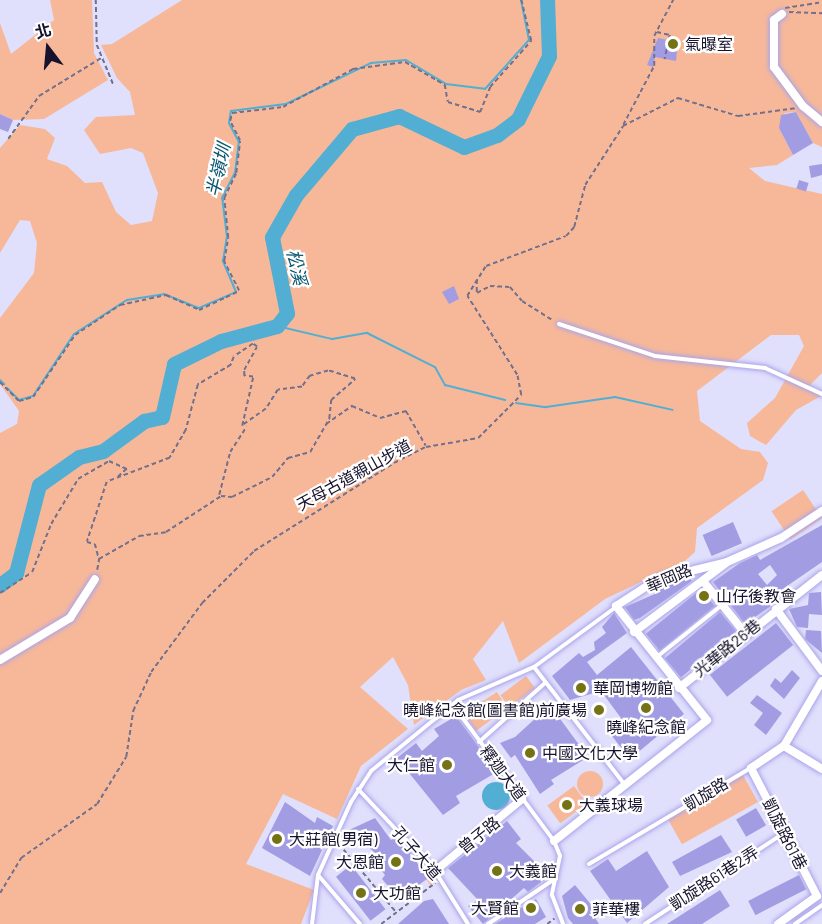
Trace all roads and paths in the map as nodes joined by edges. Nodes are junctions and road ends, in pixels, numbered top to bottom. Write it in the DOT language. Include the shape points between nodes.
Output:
graph roads {
  1 [pos="96,0"];
  2 [pos="521,0"];
  3 [pos="673,0"];
  4 [pos="822,2"];
  5 [pos="822,13"];
  6 [pos="782,14"];
  7 [pos="657,32"];
  8 [pos="658,49"];
  9 [pos="666,50"];
  10 [pos="101,58"];
  11 [pos="665,59"];
  12 [pos="114,86"];
  13 [pos="802,106"];
  14 [pos="822,122"];
  15 [pos="622,126"];
  16 [pos="8,139"];
  17 [pos="477,279"];
  18 [pos="559,324"];
  19 [pos="0,382"];
  20 [pos="822,394"];
  21 [pos="326,424"];
  22 [pos="246,426"];
  23 [pos="426,447"];
  24 [pos="117,479"];
  25 [pos="219,497"];
  26 [pos="822,511"];
  27 [pos="99,559"];
  28 [pos="727,562"];
  29 [pos="822,575"];
  30 [pos="95,579"];
  31 [pos="703,581"];
  32 [pos="0,593"];
  33 [pos="722,605"];
  34 [pos="616,606"];
  35 [pos="776,609"];
  36 [pos="634,632"];
  37 [pos="745,633"];
  38 [pos="655,659"];
  39 [pos="0,660"];
  40 [pos="534,667"];
  41 [pos="822,671"];
  42 [pos="822,681"];
  43 [pos="545,683"];
  44 [pos="679,688"];
  45 [pos="453,704"];
  46 [pos="479,742"];
  47 [pos="784,746"];
  48 [pos="751,768"];
  49 [pos="822,769"];
  50 [pos="625,786"];
  51 [pos="358,789"];
  52 [pos="522,799"];
  53 [pos="784,833"];
  54 [pos="336,841"];
  55 [pos="554,841"];
  56 [pos="588,864"];
  57 [pos="318,875"];
  58 [pos="438,875"];
  59 [pos="556,878"];
  60 [pos="0,893"];
  61 [pos="822,905"];
  62 [pos="396,912"];
  63 [pos="558,916"];
  64 [pos="312,924"];
  65 [pos="360,924"];
  66 [pos="381,924"];
  67 [pos="468,924"];
  68 [pos="488,924"];
  69 [pos="547,924"];
  70 [pos="563,924"];
  71 [pos="645,924"];
  72 [pos="778,924"];
  73 [pos="795,924"];
  1 -- 10 [label="path"];
  2 -- 19 [label="path" via="531,41 490,87 480,112 448,102 445,85 405,62 353,69 283,106 232,113 230,121 240,141 236,173 224,198 228,238 224,261 239,291 199,310 166,295 120,305 75,335 33,397 19,401"];
  3 -- 7 [label="path"];
  4 -- 6 [label="path" via="789,5"];
  5 -- 6 [label="path"];
  6 -- 13 [label="street" via="774,21 774,67"];
  7 -- 8 [label="path" via="652,47"];
  7 -- 9 [label="path" via="670,35"];
  8 -- 9 [label="path"];
  8 -- 15 [label="path"];
  9 -- 11 [label="path"];
  10 -- 12 [label="path"];
  10 -- 16 [label="path" via="39,96"];
  13 -- 14 [label="street"];
  13 -- 15 [label="path" via="754,117 718,113 678,98"];
  15 -- 17 [label="path" via="585,185 574,227 566,236 486,266"];
  17 -- 18 [label="path" via="477,293 489,286 510,286 522,302"];
  17 -- 23 [label="path, 天母古道親山步道" via="467,296 523,392 478,438"];
  18 -- 20 [label="lane" via="655,356 765,368"];
  21 -- 22 [label="path" via="331,400 352,376 328,371 310,376 302,387 278,390"];
  21 -- 23 [label="path" via="352,406 380,418 406,411"];
  21 -- 25 [label="path" via="310,452 288,458 272,477 232,497"];
  22 -- 24 [label="path" via="244,400 253,377 244,376 244,370 254,344 234,357 231,365 198,384 186,430 170,458"];
  22 -- 25 [label="path" via="230,452"];
  23 -- 60 [label="path, 天母古道親山步道" via="276,532 202,603 141,691 126,757 98,804 21,858"];
  24 -- 27 [label="path" via="107,482 87,542 95,544"];
  24 -- 32 [label="path" via="127,469 109,461 78,479 51,524 32,572"];
  25 -- 27 [label="path" via="166,532 139,536"];
  26 -- 28 [label="street, 華岡路" via="782,538"];
  27 -- 30 [label="path"];
  28 -- 31 [label="street"];
  28 -- 34 [label="street, 華岡路" via="658,579"];
  29 -- 35 [label="street, 光華路26巷"];
  30 -- 39 [label="street" via="70,618"];
  31 -- 33 [label="street"];
  31 -- 36 [label="street"];
  33 -- 37 [label="street"];
  33 -- 38 [label="lane"];
  34 -- 36 [label="street"];
  34 -- 40 [label="lane"];
  35 -- 37 [label="street, 光華路26巷"];
  35 -- 41 [label="street"];
  36 -- 38 [label="street"];
  37 -- 44 [label="street, 光華路26巷"];
  38 -- 44 [label="street"];
  40 -- 43 [label="lane"];
  40 -- 45 [label="lane"];
  42 -- 47 [label="street"];
  43 -- 46 [label="lane"];
  43 -- 50 [label="lane"];
  44 -- 50 [label="street" via="707,720"];
  45 -- 46 [label="lane, 釋迦大道"];
  45 -- 51 [label="lane"];
  46 -- 52 [label="lane, 釋迦大道"];
  47 -- 48 [label="street, 凱旋路"];
  47 -- 49 [label="street"];
  48 -- 53 [label="street, 凱旋路61巷"];
  48 -- 56 [label="lane, 凱旋路"];
  50 -- 55 [label="street"];
  51 -- 54 [label="lane"];
  51 -- 58 [label="lane, 孔子大道"];
  52 -- 55 [label="lane, 釋迦大道"];
  52 -- 58 [label="street, 曾子路"];
  53 -- 71 [label="lane, 凱旋路61巷2弄"];
  53 -- 72 [label="street, 凱旋路61巷" via="815,899"];
  54 -- 57 [label="lane"];
  54 -- 62 [label="path"];
  55 -- 59 [label="lane" via="560,856"];
  57 -- 64 [label="lane"];
  57 -- 65 [label="lane"];
  58 -- 62 [label="path"];
  58 -- 67 [label="lane, 孔子大道"];
  59 -- 63 [label="lane" via="552,895"];
  59 -- 68 [label="lane"];
  61 -- 73 [label="lane"];
  62 -- 66 [label="path"];
  63 -- 69 [label="path"];
  63 -- 70 [label="lane"];
}
